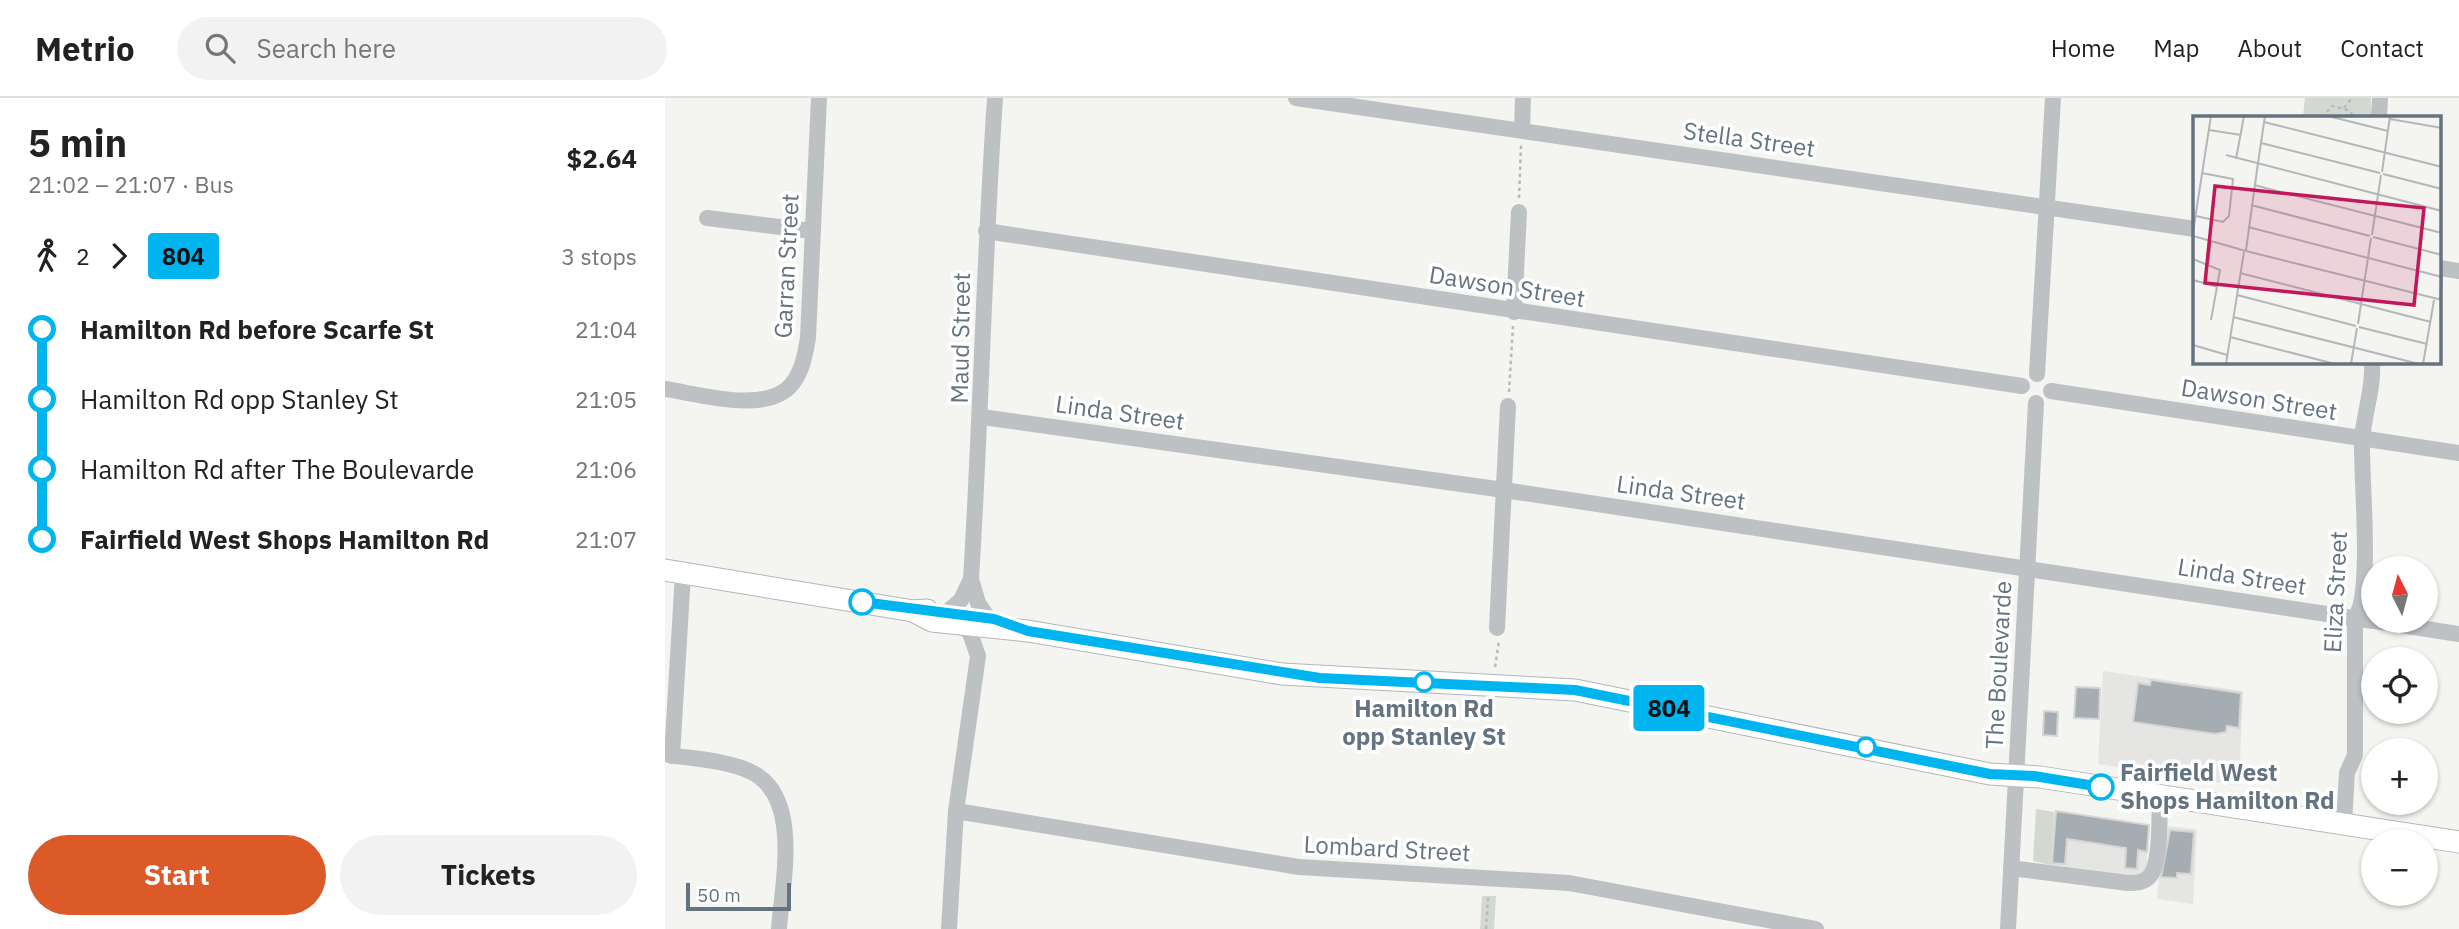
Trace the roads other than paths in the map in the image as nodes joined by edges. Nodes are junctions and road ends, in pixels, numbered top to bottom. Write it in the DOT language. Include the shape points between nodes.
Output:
graph roads {
  1 [pos="819,98"];
  2 [pos="995,98"];
  3 [pos="1296,98"];
  4 [pos="1523,98"];
  5 [pos="2053,98"];
  6 [pos="2380,98"];
  7 [pos="2379,116"];
  8 [pos="1522,130"];
  9 [pos="2046,206"];
  10 [pos="1519,212"];
  11 [pos="707,218"];
  12 [pos="2193,229"];
  13 [pos="812,231"];
  14 [pos="986,231"];
  15 [pos="2441,268"];
  16 [pos="2459,271"];
  17 [pos="1514,312"];
  18 [pos="2372,364"];
  19 [pos="2037,374"];
  20 [pos="2022,386"];
  21 [pos="665,389"];
  22 [pos="2051,391"];
  23 [pos="2036,403"];
  24 [pos="1508,406"];
  25 [pos="982,417"];
  26 [pos="2362,439"];
  27 [pos="2459,453"];
  28 [pos="1504,490"];
  29 [pos="2027,566"];
  30 [pos="674,572"];
  31 [pos="971,579"];
  32 [pos="2355,618"];
  33 [pos="955,619"];
  34 [pos="2361,619"];
  35 [pos="995,624"];
  36 [pos="1497,628"];
  37 [pos="2438,631"];
  38 [pos="2459,634"];
  39 [pos="978,656"];
  40 [pos="669,755"];
  41 [pos="2016,775"];
  42 [pos="2160,796"];
  43 [pos="956,811"];
  44 [pos="2344,823"];
  45 [pos="2459,842"];
  46 [pos="2011,868"];
  47 [pos="779,929"];
  48 [pos="949,929"];
  49 [pos="1816,929"];
  50 [pos="2008,929"];
  1 -- 13 [label="street, Garran Street"];
  2 -- 14 [label="street, Maud Street"];
  3 -- 8 [label="street, Stella Street"];
  4 -- 8 [label="street"];
  5 -- 9 [label="street"];
  6 -- 7 [label="street"];
  8 -- 9 [label="street, Stella Street"];
  9 -- 12 [label="street, Stella Street"];
  9 -- 19 [label="street"];
  10 -- 17 [label="street"];
  11 -- 13 [label="street"];
  13 -- 21 [label="street, Garran Street" via="808,338 802,368 791,386 768,398 739,401"];
  14 -- 17 [label="street, Dawson Street"];
  14 -- 25 [label="street, Maud Street"];
  15 -- 16 [label="street"];
  17 -- 20 [label="street, Dawson Street"];
  18 -- 26 [label="street, Eliza Street"];
  19 -- 20 [label="street"];
  19 -- 22 [label="street" via="2048,379"];
  20 -- 23 [label="street" via="2024,396"];
  22 -- 23 [label="street"];
  22 -- 26 [label="street, Dawson Street"];
  23 -- 29 [label="street, The Boulevarde"];
  24 -- 28 [label="street"];
  25 -- 28 [label="street, Linda Street"];
  25 -- 31 [label="street, Maud Street"];
  26 -- 27 [label="street, Dawson Street"];
  26 -- 32 [label="street, Eliza Street" via="2365,560 2362,609"];
  28 -- 29 [label="street, Linda Street"];
  28 -- 36 [label="street"];
  29 -- 32 [label="street, Linda Street"];
  29 -- 41 [label="street, The Boulevarde"];
  30 -- 33 [label="main road" via="913,611 932,621"];
  30 -- 40 [label="street"];
  31 -- 33 [label="street, Maud Street"];
  31 -- 35 [label="street, Maud Street" via="978,603"];
  32 -- 34 [label="street, Linda Street"];
  32 -- 44 [label="street, Eliza Street" via="2354,755 2347,773"];
  33 -- 35 [label="main road"];
  33 -- 39 [label="street" via="970,633"];
  35 -- 39 [label="street"];
  35 -- 41 [label="main road" via="1320,678 1575,690 1985,773"];
  37 -- 38 [label="street, Linda Street"];
  39 -- 43 [label="street"];
  40 -- 47 [label="street" via="740,768 777,785 785,822"];
  41 -- 42 [label="main road"];
  41 -- 46 [label="street, The Boulevarde"];
  42 -- 44 [label="main road"];
  42 -- 46 [label="street" via="2155,862 2151,875 2142,882"];
  43 -- 48 [label="street"];
  43 -- 49 [label="street, Lombard Street" via="1299,867 1569,883"];
  44 -- 45 [label="main road"];
  46 -- 50 [label="street, The Boulevarde"];
}
